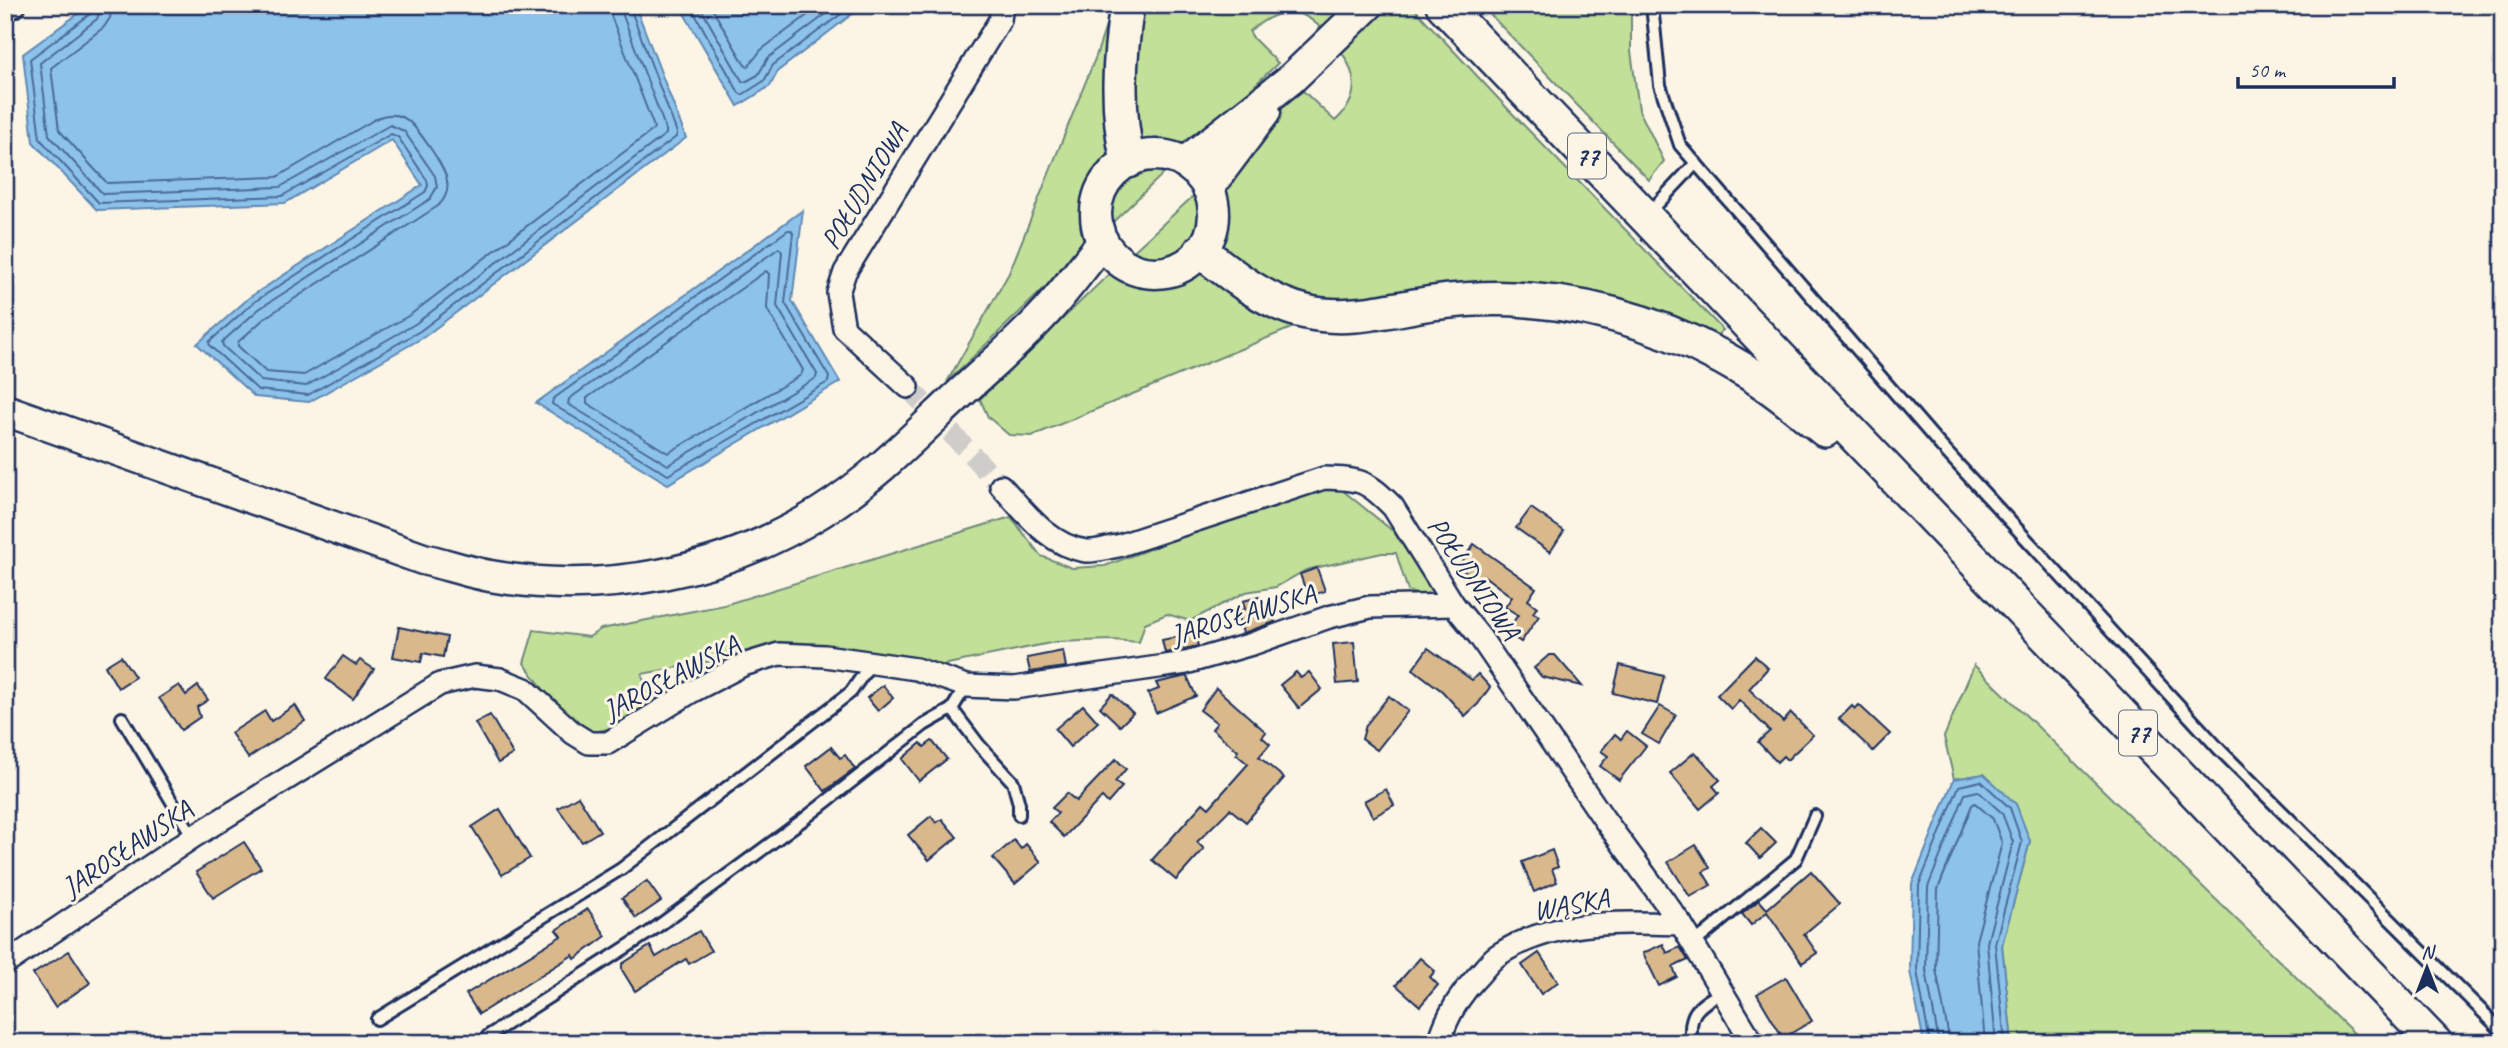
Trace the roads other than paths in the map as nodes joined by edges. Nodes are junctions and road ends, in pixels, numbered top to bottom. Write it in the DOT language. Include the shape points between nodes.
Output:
graph roads {
  1 [pos="15,5"];
  2 [pos="1002,5"];
  3 [pos="1127,5"];
  4 [pos="1368,5"];
  5 [pos="1443,5"];
  6 [pos="1653,5"];
  7 [pos="5,10"];
  8 [pos="1291,79"];
  9 [pos="1128,161"];
  10 [pos="1184,163"];
  11 [pos="1696,163"];
  12 [pos="1208,188"];
  13 [pos="1645,217"];
  14 [pos="1103,242"];
  15 [pos="1201,251"];
  16 [pos="1124,264"];
  17 [pos="1046,313"];
  18 [pos="908,387"];
  19 [pos="5,410"];
  20 [pos="1001,486"];
  21 [pos="1918,502"];
  22 [pos="1454,605"];
  23 [pos="871,663"];
  24 [pos="966,686"];
  25 [pos="952,709"];
  26 [pos="122,718"];
  27 [pos="1018,816"];
  28 [pos="1815,817"];
  29 [pos="194,836"];
  30 [pos="1681,924"];
  31 [pos="1693,944"];
  32 [pos="5,964"];
  33 [pos="1722,992"];
  34 [pos="377,1019"];
  35 [pos="2503,1032"];
  36 [pos="488,1036"];
  37 [pos="1439,1043"];
  38 [pos="1692,1043"];
  39 [pos="1753,1043"];
  40 [pos="2435,1043"];
  1 -- 7 [label="street"];
  2 -- 18 [label="street, POŁUDNIOWA" via="1000,20 845,272 838,293 844,328"];
  3 -- 9 [label="main road" via="1119,93"];
  4 -- 8 [label="main road"];
  5 -- 13 [label="main road, 77"];
  6 -- 11 [label="lane" via="1660,85 1680,145"];
  8 -- 10 [label="main road"];
  8 -- 12 [label="main road"];
  9 -- 10 [label="main road" via="1151,155"];
  9 -- 14 [label="main road" via="1110,176 1099,196 1096,220"];
  10 -- 12 [label="main road"];
  11 -- 13 [label="lane"];
  11 -- 35 [label="lane" via="1940,445 2211,740"];
  12 -- 15 [label="main road" via="1213,227"];
  13 -- 21 [label="main road, 77"];
  14 -- 16 [label="main road"];
  14 -- 17 [label="main road"];
  15 -- 16 [label="main road" via="1189,263 1156,273"];
  15 -- 21 [label="main road" via="1238,281 1306,312 1340,316 1459,300 1526,299 1582,306 1644,323 1751,374"];
  16 -- 17 [label="main road"];
  17 -- 19 [label="main road" via="883,467 820,513 756,546 703,565 609,582 513,579 423,559"];
  20 -- 22 [label="street, POŁUDNIOWA" via="1036,525 1064,545 1088,551 1118,546 1324,478 1359,479 1393,507"];
  21 -- 40 [label="main road, 77"];
  22 -- 24 [label="street, JAROSŁAWSKA" via="1370,607 1186,663 1014,688"];
  22 -- 30 [label="street, POŁUDNIOWA"];
  23 -- 24 [label="street, JAROSŁAWSKA" via="916,669"];
  23 -- 29 [label="street, JAROSŁAWSKA" via="779,654 743,665 691,692 608,743 589,743 525,689 500,679 475,676 440,684"];
  23 -- 34 [label="lane" via="851,692 621,869"];
  24 -- 25 [label="lane"];
  25 -- 27 [label="lane" via="1013,782"];
  25 -- 36 [label="lane" via="650,932"];
  26 -- 29 [label="lane"];
  28 -- 31 [label="lane" via="1796,859"];
  29 -- 32 [label="street, JAROSŁAWSKA"];
  30 -- 31 [label="street, POŁUDNIOWA"];
  30 -- 37 [label="street, WĄSKA" via="1588,924 1538,934 1496,956 1445,1021"];
  31 -- 33 [label="street, POŁUDNIOWA"];
  33 -- 38 [label="lane" via="1698,1006 1691,1021"];
  33 -- 39 [label="street, POŁUDNIOWA"];
}
